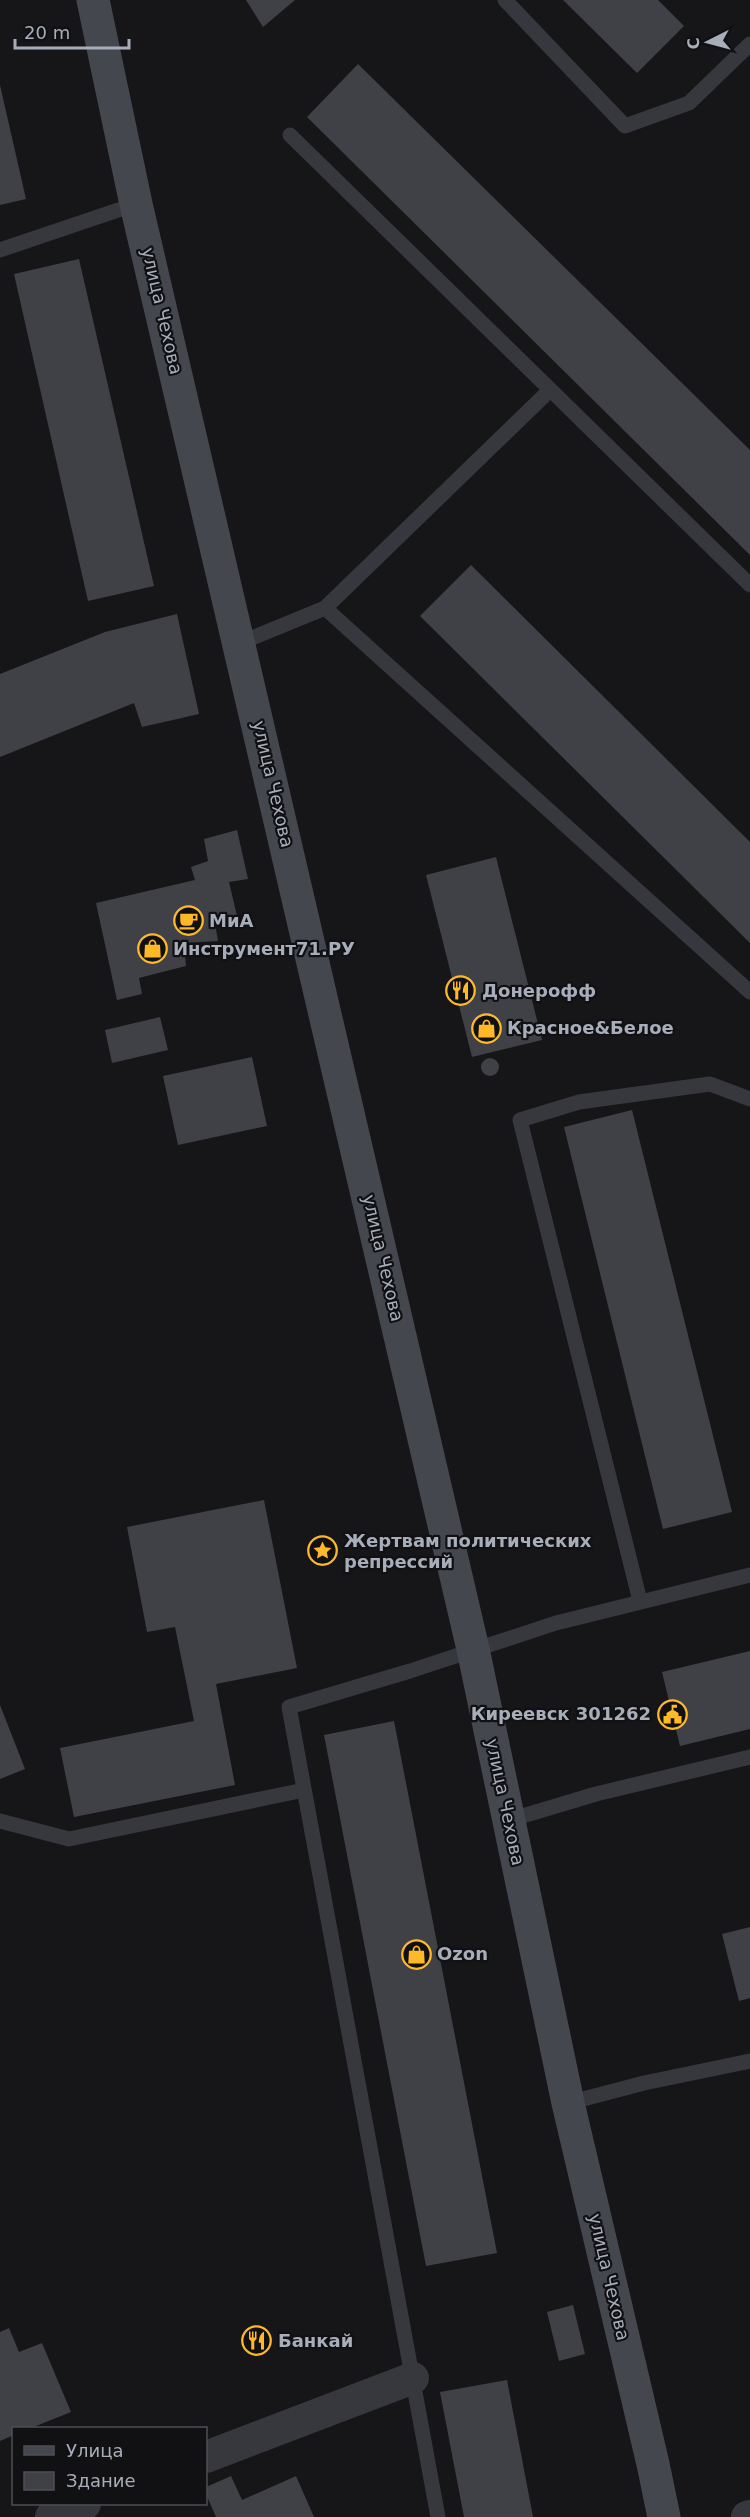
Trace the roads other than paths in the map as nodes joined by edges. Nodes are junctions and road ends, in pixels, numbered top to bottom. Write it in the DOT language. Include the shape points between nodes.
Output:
graph roads {
  1 [pos="93,0"];
  2 [pos="505,0"];
  3 [pos="750,44"];
  4 [pos="290,135"];
  5 [pos="136,204"];
  6 [pos="0,250"];
  7 [pos="550,390"];
  8 [pos="750,585"];
  9 [pos="325,608"];
  10 [pos="240,643"];
  11 [pos="750,992"];
  12 [pos="750,1099"];
  13 [pos="750,1575"];
  14 [pos="640,1601"];
  15 [pos="473,1649"];
  16 [pos="750,1757"];
  17 [pos="304,1790"];
  18 [pos="509,1820"];
  19 [pos="0,1821"];
  20 [pos="750,2061"];
  21 [pos="568,2103"];
  22 [pos="413,2378"];
  23 [pos="207,2457"];
  24 [pos="82,2505"];
  25 [pos="51,2517"];
  26 [pos="438,2517"];
  27 [pos="664,2517"];
  1 -- 5 [label="main road, улица Чехова"];
  2 -- 3 [label="lane" via="625,126 689,103"];
  4 -- 7 [label="lane"];
  5 -- 6 [label="lane"];
  5 -- 10 [label="main road, улица Чехова"];
  7 -- 8 [label="lane"];
  7 -- 9 [label="lane"];
  9 -- 10 [label="lane"];
  9 -- 11 [label="lane"];
  10 -- 15 [label="main road, улица Чехова"];
  12 -- 14 [label="lane" via="710,1084 579,1102 520,1120"];
  13 -- 14 [label="lane"];
  14 -- 15 [label="lane"];
  15 -- 17 [label="lane" via="289,1707"];
  15 -- 18 [label="main road, улица Чехова"];
  16 -- 18 [label="lane" via="596,1794"];
  17 -- 19 [label="lane" via="69,1839"];
  17 -- 22 [label="lane"];
  18 -- 21 [label="main road, улица Чехова"];
  20 -- 21 [label="lane"];
  21 -- 27 [label="main road, улица Чехова"];
  22 -- 23 [label="street"];
  22 -- 26 [label="lane"];
  24 -- 25 [label="street"];
}
